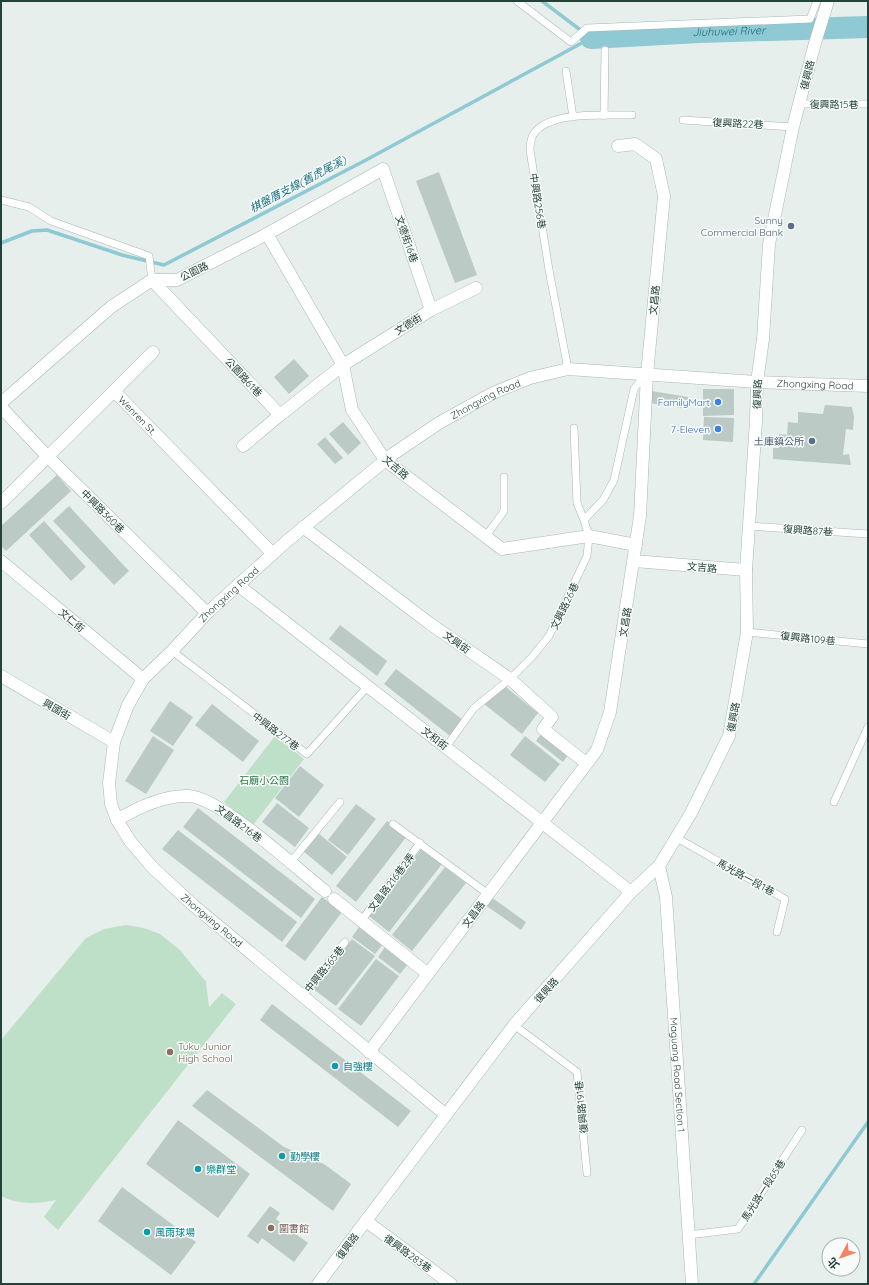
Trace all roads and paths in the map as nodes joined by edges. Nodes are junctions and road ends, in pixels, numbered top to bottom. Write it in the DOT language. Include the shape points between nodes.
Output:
graph roads {
  1 [pos="517,1"];
  2 [pos="817,1"];
  3 [pos="828,1"];
  4 [pos="605,50"];
  5 [pos="566,71"];
  6 [pos="800,104"];
  7 [pos="868,104"];
  8 [pos="632,115"];
  9 [pos="604,116"];
  10 [pos="573,117"];
  11 [pos="684,120"];
  12 [pos="793,126"];
  13 [pos="618,146"];
  14 [pos="383,169"];
  15 [pos="1,200"];
  16 [pos="267,234"];
  17 [pos="152,280"];
  18 [pos="476,288"];
  19 [pos="431,310"];
  20 [pos="153,352"];
  21 [pos="343,365"];
  22 [pos="568,370"];
  23 [pos="647,374"];
  24 [pos="757,382"];
  25 [pos="868,386"];
  26 [pos="114,391"];
  27 [pos="1,403"];
  28 [pos="1,407"];
  29 [pos="280,415"];
  30 [pos="574,428"];
  31 [pos="243,446"];
  32 [pos="47,456"];
  33 [pos="385,460"];
  34 [pos="504,477"];
  35 [pos="1,503"];
  36 [pos="584,520"];
  37 [pos="749,526"];
  38 [pos="303,527"];
  39 [pos="868,534"];
  40 [pos="486,536"];
  41 [pos="589,536"];
  42 [pos="636,545"];
  43 [pos="273,554"];
  44 [pos="1,561"];
  45 [pos="634,561"];
  46 [pos="746,570"];
  47 [pos="238,585"];
  48 [pos="206,613"];
  49 [pos="747,632"];
  50 [pos="868,644"];
  51 [pos="172,651"];
  52 [pos="1,676"];
  53 [pos="143,679"];
  54 [pos="510,679"];
  55 [pos="368,686"];
  56 [pos="868,727"];
  57 [pos="114,742"];
  58 [pos="446,747"];
  59 [pos="586,763"];
  60 [pos="340,802"];
  61 [pos="834,802"];
  62 [pos="117,820"];
  63 [pos="542,822"];
  64 [pos="393,824"];
  65 [pos="677,838"];
  66 [pos="420,843"];
  67 [pos="290,863"];
  68 [pos="659,866"];
  69 [pos="325,891"];
  70 [pos="631,892"];
  71 [pos="488,894"];
  72 [pos="334,899"];
  73 [pos="361,921"];
  74 [pos="777,932"];
  75 [pos="345,942"];
  76 [pos="428,974"];
  77 [pos="302,996"];
  78 [pos="514,1025"];
  79 [pos="369,1052"];
  80 [pos="446,1115"];
  81 [pos="802,1130"];
  82 [pos="587,1173"];
  83 [pos="366,1221"];
  84 [pos="688,1235"];
  85 [pos="318,1284"];
  86 [pos="451,1284"];
  87 [pos="692,1284"];
  1 -- 2 [label="lane" via="571,42 586,28 810,19"];
  3 -- 6 [label="street, 復興路"];
  4 -- 9 [label="lane"];
  5 -- 10 [label="lane"];
  6 -- 7 [label="lane, 復興路15巷"];
  6 -- 12 [label="street, 復興路"];
  8 -- 9 [label="lane, 中興路256巷"];
  9 -- 10 [label="lane, 中興路256巷"];
  10 -- 22 [label="lane, 中興路256巷" via="559,118 541,126 533,136 530,150"];
  11 -- 12 [label="lane, 復興路22巷"];
  12 -- 24 [label="street, 復興路" via="769,244 764,331"];
  13 -- 23 [label="street, 文昌路" via="634,144 656,159 664,196"];
  14 -- 16 [label="street, 公園路"];
  14 -- 19 [label="street, 文德街16巷"];
  15 -- 17 [label="lane" via="29,207 51,221 149,256"];
  16 -- 17 [label="street, 公園路" via="177,280"];
  16 -- 21 [label="street, 文吉路"];
  17 -- 27 [label="street" via="111,307"];
  17 -- 29 [label="street, 公園路61巷"];
  18 -- 19 [label="street, 文德街"];
  19 -- 21 [label="street, 文德街"];
  20 -- 26 [label="street"];
  21 -- 29 [label="street"];
  21 -- 33 [label="street, 文吉路" via="352,410"];
  22 -- 23 [label="street, Zhongxing Road"];
  22 -- 33 [label="street, Zhongxing Road" via="530,378 493,394 439,423"];
  23 -- 24 [label="street, Zhongxing Road"];
  23 -- 36 [label="lane" via="634,389 614,480 603,500"];
  23 -- 42 [label="street, 文昌路" via="640,516"];
  24 -- 25 [label="street, Zhongxing Road"];
  24 -- 37 [label="street, 復興路"];
  26 -- 32 [label="street, Wenren St."];
  26 -- 43 [label="street, Wenren St."];
  28 -- 32 [label="street, 中興路360巷"];
  29 -- 31 [label="street"];
  30 -- 36 [label="lane, 文興路26巷" via="577,503"];
  32 -- 35 [label="street, Wenren St."];
  32 -- 48 [label="street, 中興路360巷"];
  33 -- 38 [label="street, Zhongxing Road"];
  33 -- 40 [label="street, 文吉路"];
  34 -- 40 [label="lane" via="504,511"];
  36 -- 41 [label="lane, 文興路26巷"];
  37 -- 39 [label="lane, 復興路87巷"];
  37 -- 46 [label="street, 復興路"];
  38 -- 43 [label="street, Zhongxing Road"];
  38 -- 54 [label="street, 文興街" via="429,623"];
  40 -- 41 [label="street, 文吉路" via="502,549"];
  41 -- 42 [label="street, 文吉路"];
  41 -- 54 [label="lane, 文興路26巷" via="588,556 549,636"];
  42 -- 45 [label="street, 文昌路"];
  43 -- 47 [label="street, Zhongxing Road"];
  44 -- 53 [label="street, 文仁街"];
  45 -- 46 [label="street, 文吉路"];
  45 -- 59 [label="street, 文昌路" via="610,712 597,750"];
  46 -- 49 [label="street, 復興路"];
  47 -- 48 [label="street, Zhongxing Road"];
  47 -- 55 [label="street, 文和街"];
  48 -- 51 [label="street, Zhongxing Road"];
  49 -- 50 [label="lane, 復興路109巷"];
  49 -- 65 [label="street, 復興路" via="729,736"];
  51 -- 53 [label="street, Zhongxing Road"];
  51 -- 55 [label="lane, 中興路277巷" via="307,754"];
  52 -- 57 [label="street, 興國街"];
  53 -- 57 [label="street, Zhongxing Road" via="128,705"];
  54 -- 58 [label="lane, 文興路26巷" via="474,708"];
  54 -- 59 [label="street, 文興街" via="552,717 543,729"];
  55 -- 58 [label="street, 文和街"];
  56 -- 61 [label="lane"];
  57 -- 62 [label="street, Zhongxing Road" via="109,783"];
  58 -- 63 [label="street, 文和街"];
  59 -- 63 [label="street, 文昌路"];
  60 -- 67 [label="lane"];
  62 -- 67 [label="street, 文昌路216巷" via="131,812 177,797 189,796 214,804"];
  62 -- 77 [label="street, Zhongxing Road" via="130,841 152,867 193,905"];
  63 -- 70 [label="street, 文和街"];
  63 -- 71 [label="street, 文昌路"];
  64 -- 66 [label="lane"];
  65 -- 68 [label="street, 復興路"];
  65 -- 74 [label="lane, 馬光路一段1巷" via="785,899"];
  66 -- 71 [label="lane"];
  66 -- 73 [label="lane, 文昌路216巷2弄"];
  67 -- 69 [label="street, 文昌路216巷"];
  68 -- 70 [label="street, 復興路"];
  68 -- 84 [label="street, Maguang Road Section 1" via="666,897"];
  70 -- 78 [label="street, 復興路"];
  71 -- 76 [label="street, 文昌路"];
  72 -- 73 [label="street"];
  73 -- 76 [label="street"];
  75 -- 77 [label="lane, 中興路365巷"];
  76 -- 79 [label="street, 文昌路"];
  77 -- 79 [label="street, Zhongxing Road"];
  78 -- 80 [label="street, 復興路"];
  78 -- 82 [label="lane, 復興路191巷" via="577,1072"];
  79 -- 80 [label="street, Zhongxing Road"];
  80 -- 83 [label="street, 復興路"];
  81 -- 84 [label="lane, 馬光路一段65巷" via="738,1229"];
  83 -- 85 [label="street, 復興路"];
  83 -- 86 [label="street, 復興路283巷"];
  84 -- 87 [label="street, Maguang Road Section 1"];
}
